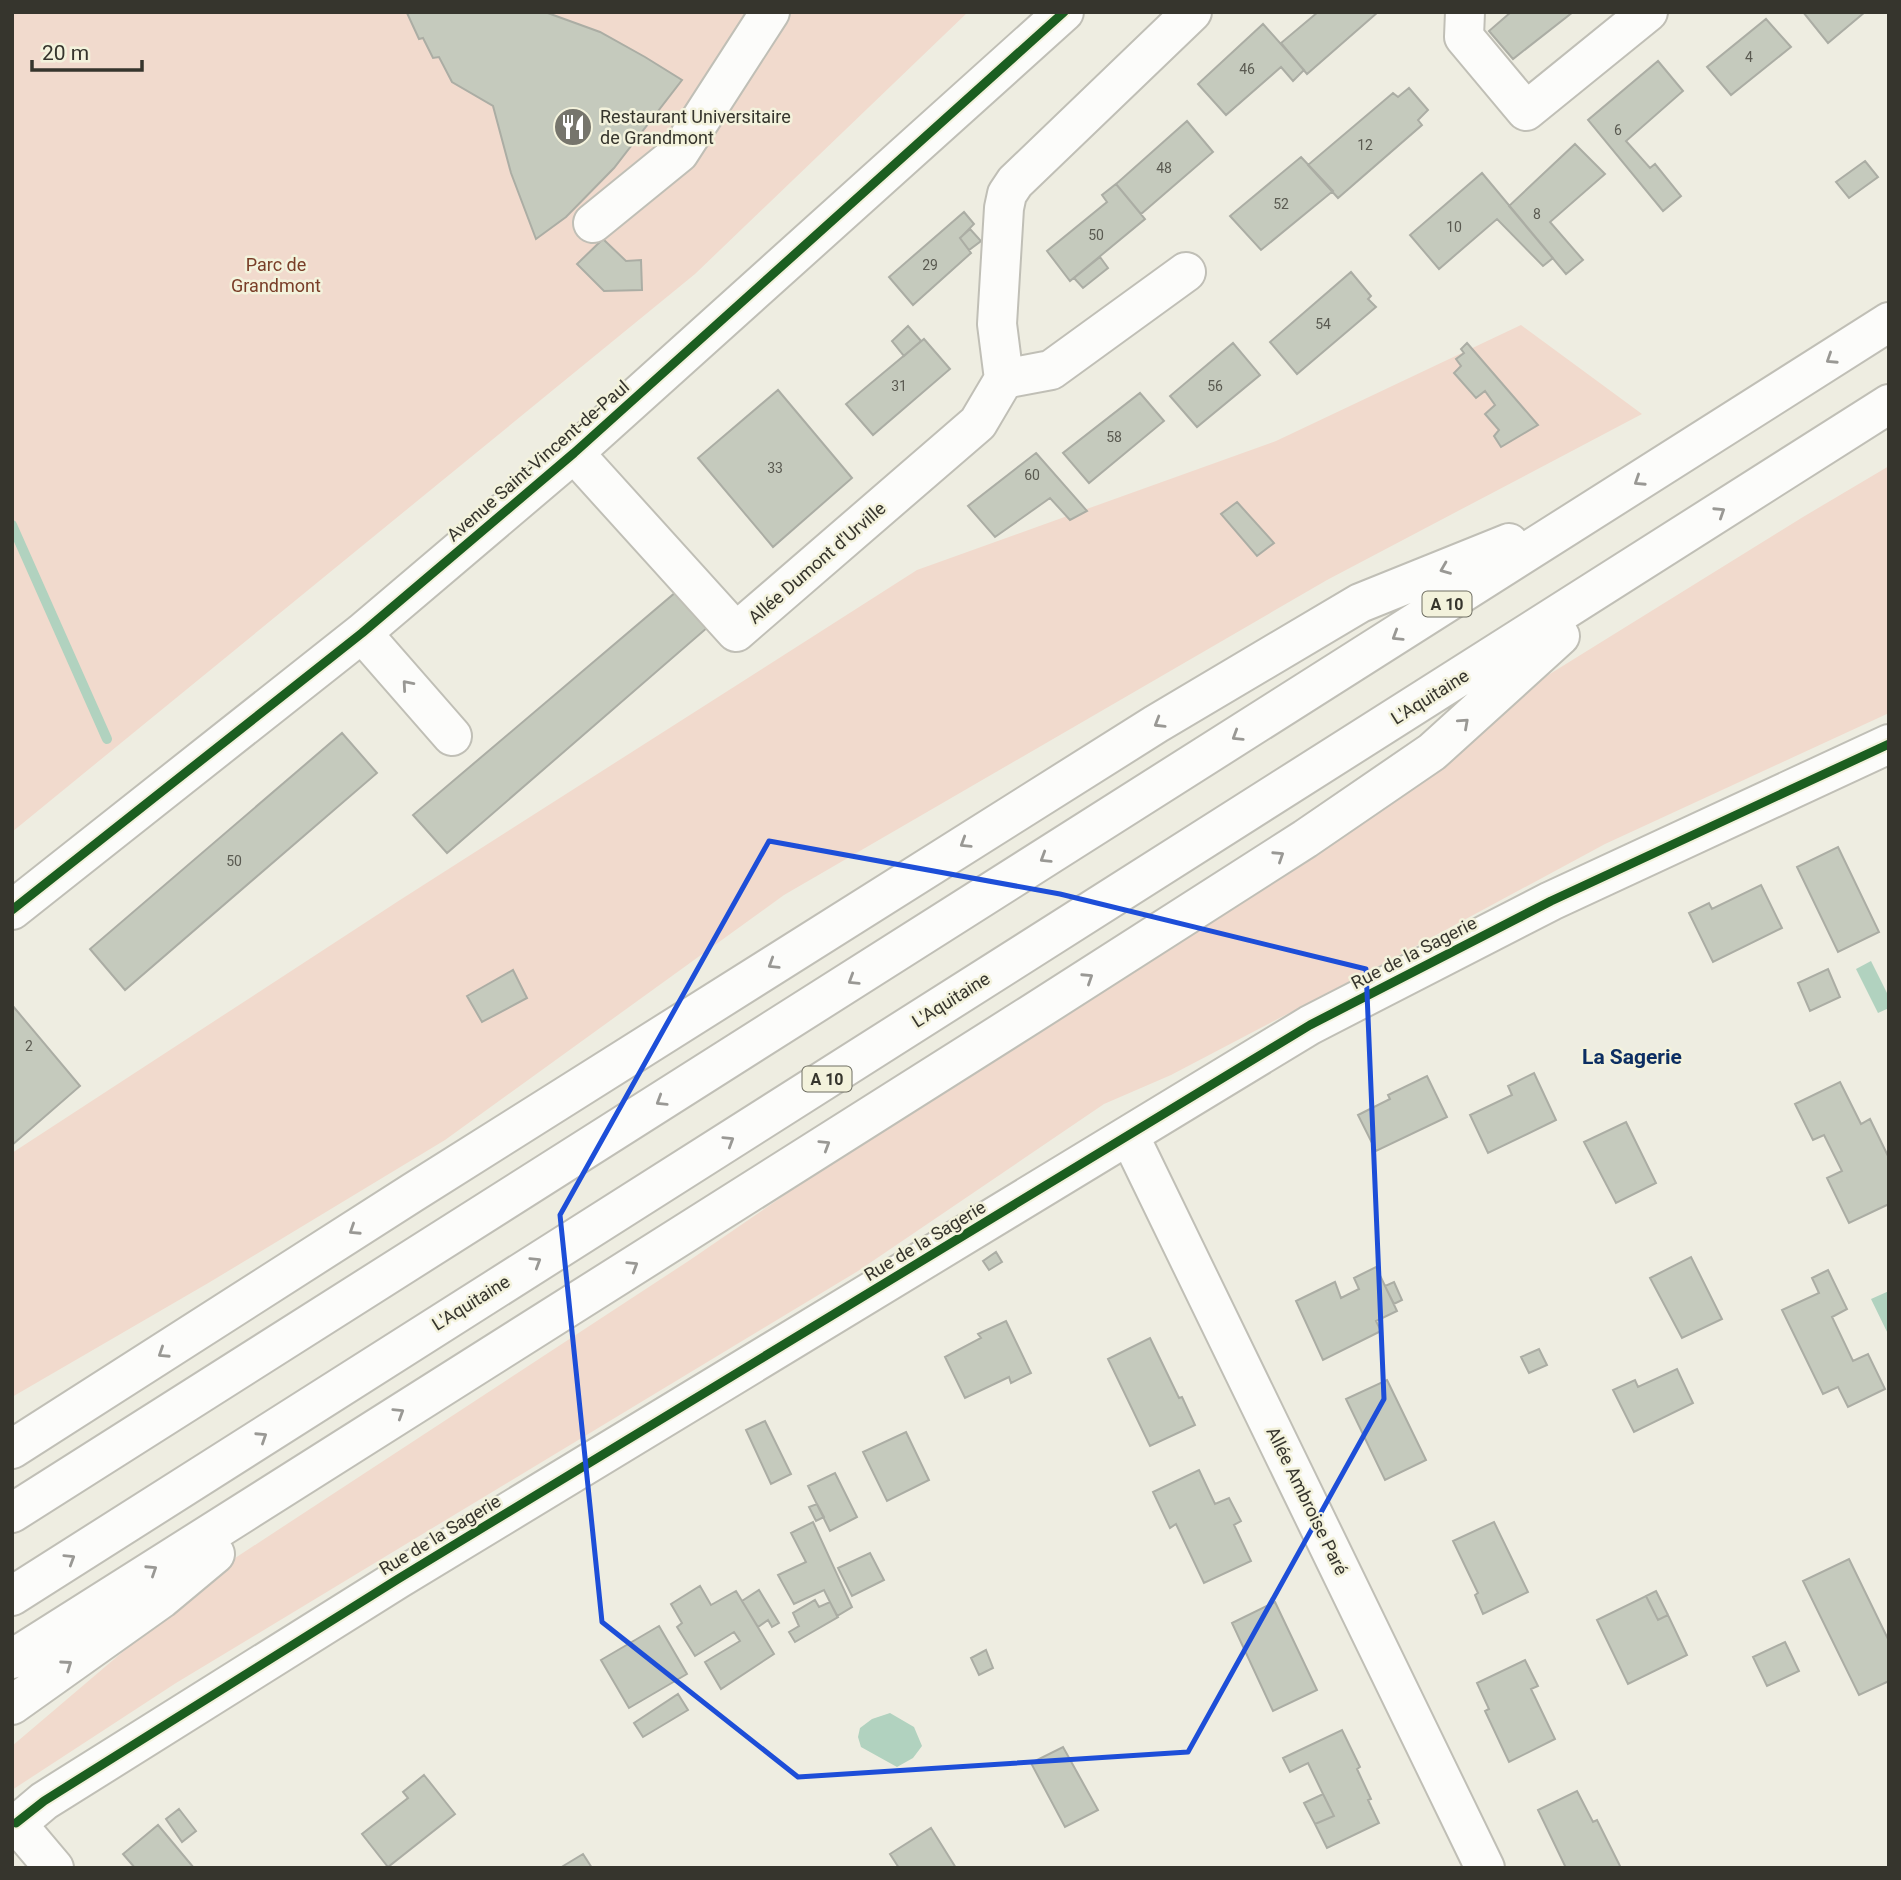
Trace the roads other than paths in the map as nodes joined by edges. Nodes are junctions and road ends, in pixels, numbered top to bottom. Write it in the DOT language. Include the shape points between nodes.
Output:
graph roads {
  1 [pos="770,12"];
  2 [pos="1064,12"];
  3 [pos="1192,12"];
  4 [pos="1465,12"];
  5 [pos="1648,12"];
  6 [pos="593,223"];
  7 [pos="1186,272"];
  8 [pos="1889,322"];
  9 [pos="1004,379"];
  10 [pos="1889,404"];
  11 [pos="574,453"];
  12 [pos="1599,507"];
  13 [pos="1642,562"];
  14 [pos="362,633"];
  15 [pos="452,736"];
  16 [pos="1889,744"];
  17 [pos="12,910"];
  18 [pos="1129,1135"];
  19 [pos="130,1375"];
  20 [pos="12,1427"];
  21 [pos="12,1449"];
  22 [pos="341,1449"];
  23 [pos="12,1513"];
  24 [pos="12,1596"];
  25 [pos="12,1659"];
  26 [pos="12,1705"];
  27 [pos="14,1826"];
  28 [pos="54,1868"];
  29 [pos="1485,1868"];
  1 -- 6 [label="main road" via="679,153"];
  2 -- 11 [label="main road, Avenue Saint-Vincent-de-Paul"];
  3 -- 9 [label="main road" via="1007,194 997,324"];
  4 -- 5 [label="main road" via="1464,37 1526,111"];
  7 -- 9 [label="main road" via="1051,370"];
  8 -- 12 [label="main road, A 10, one-way"];
  9 -- 11 [label="main road, Allée Dumont d'Urville" via="978,423 736,632"];
  13 -- 10 [label="main road, L'Aquitaine / A 10, one-way"];
  11 -- 14 [label="main road, Avenue Saint-Vincent-de-Paul"];
  12 -- 19 [label="main road, one-way" via="1360,603 1020,808"];
  12 -- 23 [label="main road, A 10, one-way"];
  22 -- 13 [label="main road, one-way" via="1305,839 1432,752"];
  24 -- 13 [label="main road, L'Aquitaine / A 10, one-way"];
  15 -- 14 [label="main road, one-way"];
  14 -- 17 [label="main road, Avenue Saint-Vincent-de-Paul"];
  16 -- 18 [label="main road, Rue de la Sagerie" via="1551,901 1390,983 1310,1025"];
  18 -- 27 [label="main road, Rue de la Sagerie" via="398,1579 44,1801"];
  18 -- 29 [label="main road, Allée Ambroise Paré"];
  19 -- 20 [label="main road"];
  19 -- 21 [label="main road"];
  25 -- 22 [label="main road, one-way"];
  26 -- 22 [label="main road, one-way" via="161,1599"];
  27 -- 28 [label="main road"];
}
